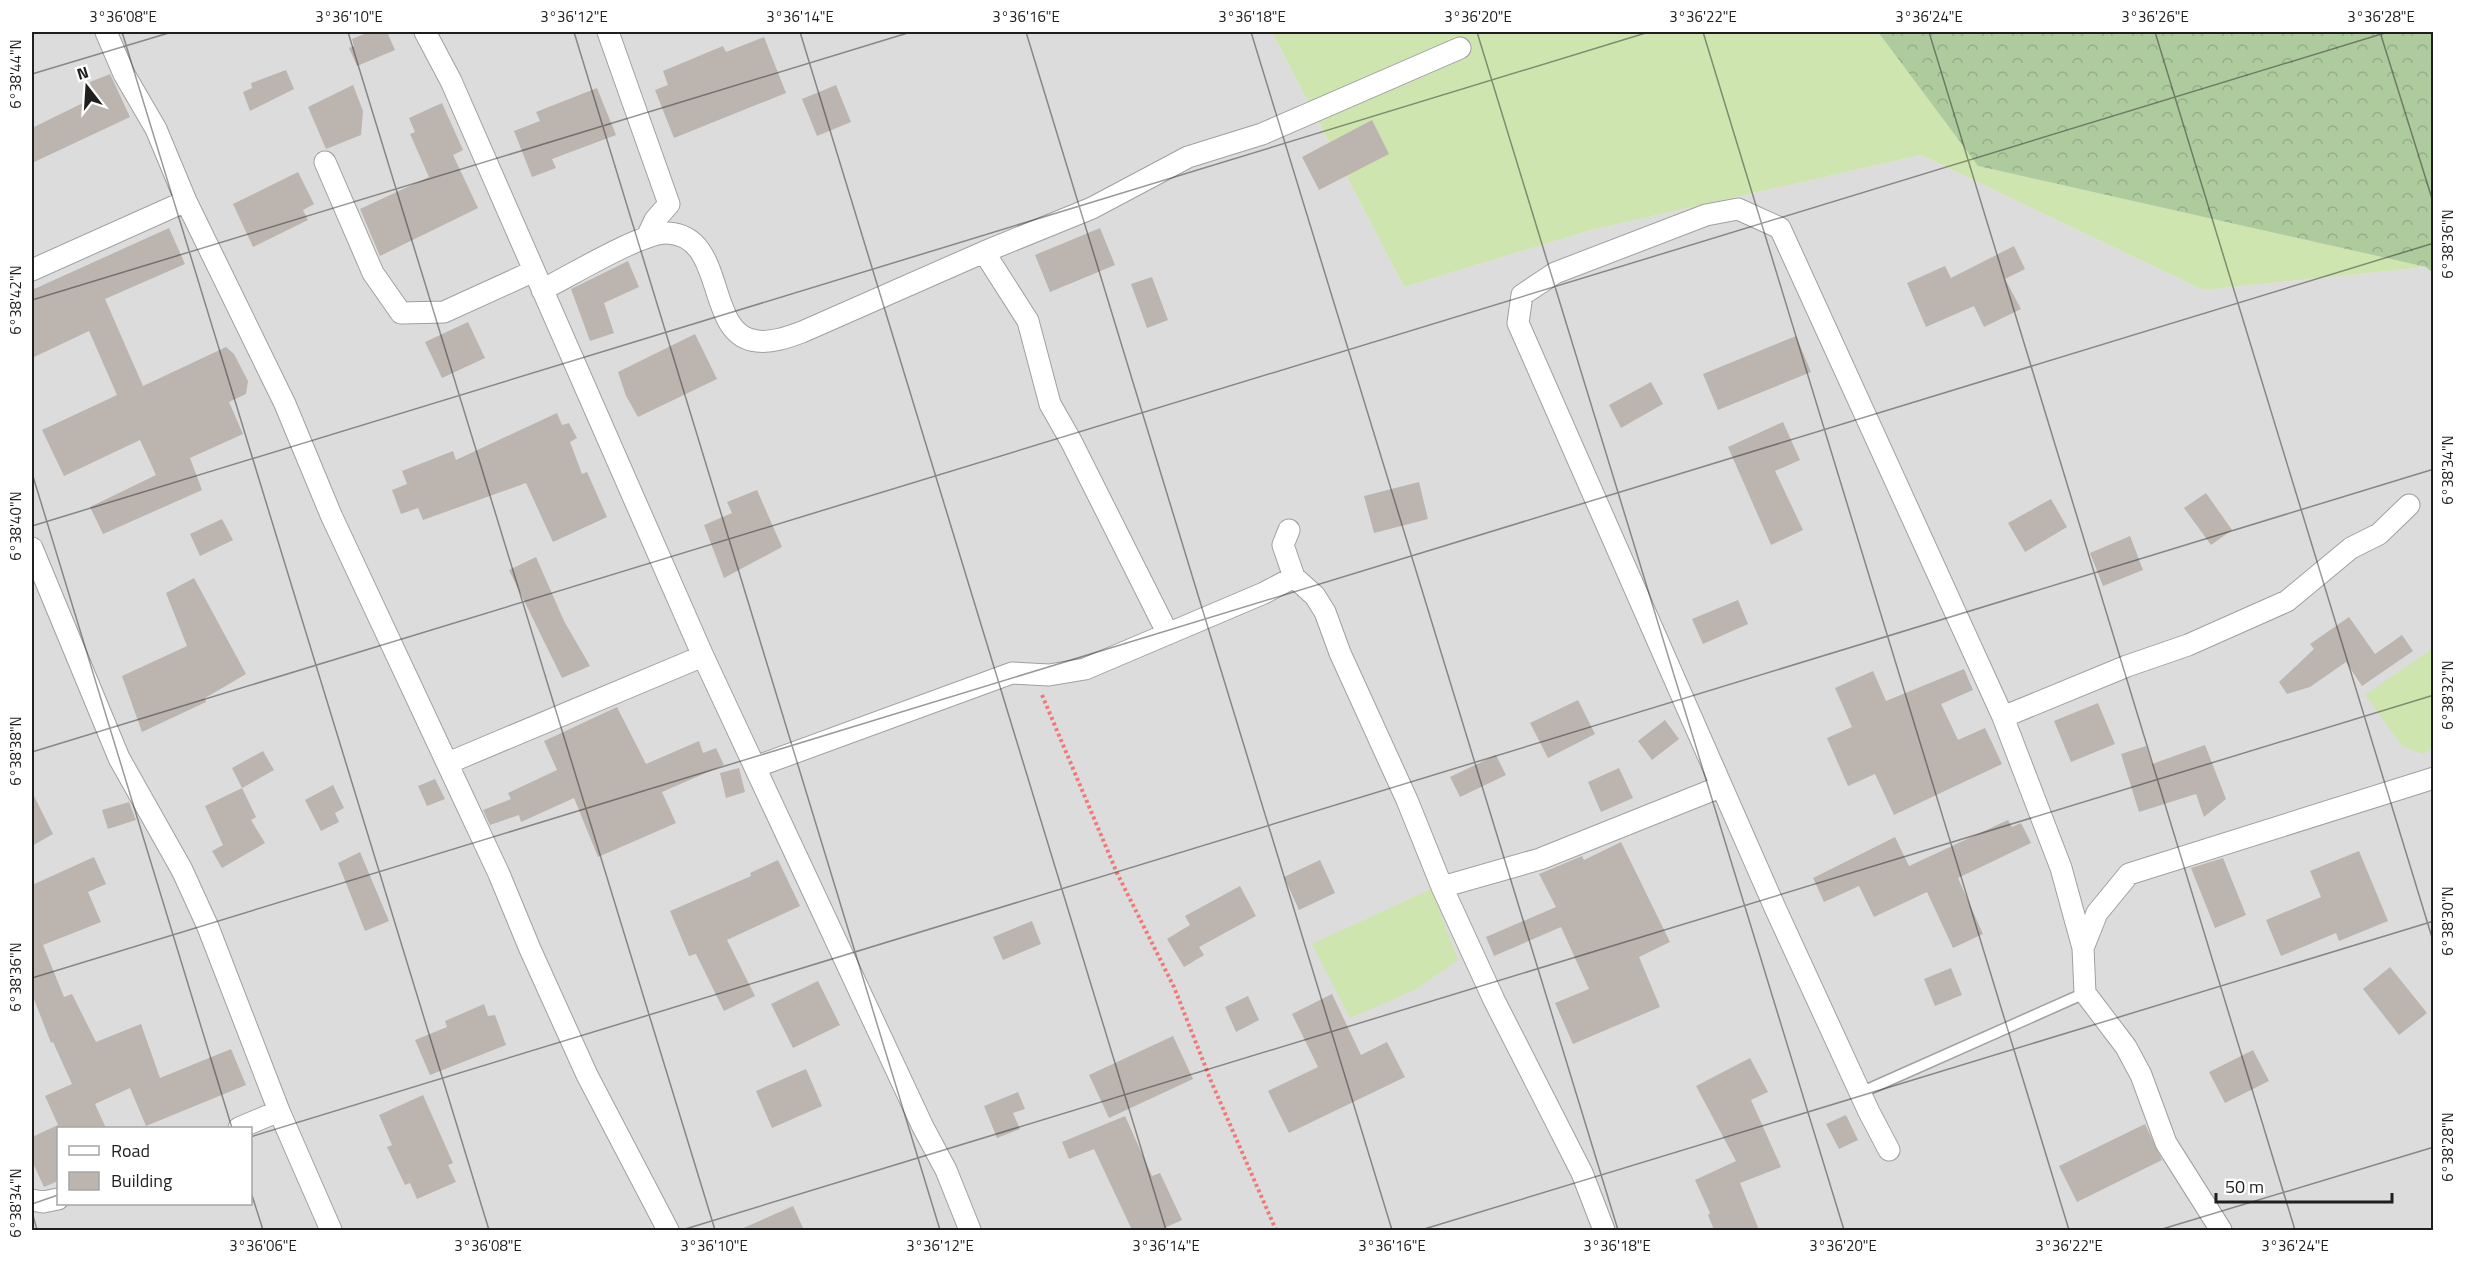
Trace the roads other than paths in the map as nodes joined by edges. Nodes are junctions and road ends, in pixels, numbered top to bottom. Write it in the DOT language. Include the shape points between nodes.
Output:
graph roads {
  1 [pos="106,32"];
  2 [pos="425,32"];
  3 [pos="608,32"];
  4 [pos="1461,48"];
  5 [pos="326,162"];
  6 [pos="186,201"];
  7 [pos="647,237"];
  8 [pos="984,252"];
  9 [pos="32,270"];
  10 [pos="538,280"];
  11 [pos="2409,505"];
  12 [pos="1289,530"];
  13 [pos="32,548"];
  14 [pos="1294,577"];
  15 [pos="1168,634"];
  16 [pos="703,656"];
  17 [pos="2003,717"];
  18 [pos="448,763"];
  19 [pos="755,767"];
  20 [pos="2433,778"];
  21 [pos="1720,787"];
  22 [pos="1442,887"];
  23 [pos="2082,948"];
  24 [pos="2085,993"];
  25 [pos="1860,1093"];
  26 [pos="279,1111"];
  27 [pos="241,1127"];
  28 [pos="1889,1150"];
  29 [pos="57,1198"];
  30 [pos="32,1200"];
  31 [pos="331,1230"];
  32 [pos="668,1230"];
  33 [pos="970,1230"];
  34 [pos="1604,1230"];
  35 [pos="2221,1230"];
  1 -- 6 [label="street" via="124,74 156,129"];
  2 -- 10 [label="street" via="451,81"];
  3 -- 7 [label="street" via="669,204"];
  4 -- 8 [label="street" via="1262,134 1188,157 1092,208"];
  5 -- 10 [label="street" via="373,273 401,313 444,312"];
  6 -- 9 [label="street"];
  6 -- 18 [label="street" via="285,404 331,515"];
  7 -- 8 [label="street" via="666,232 684,237 703,252 726,318 742,337 757,342 802,332"];
  7 -- 10 [label="street"];
  8 -- 15 [label="street" via="1028,321 1050,404"];
  10 -- 16 [label="street"];
  11 -- 17 [label="street" via="2379,534 2351,548 2287,601 2188,645"];
  12 -- 14 [label="street" via="1283,545"];
  13 -- 26 [label="street" via="119,758 182,870 208,927"];
  14 -- 15 [label="street"];
  14 -- 22 [label="street" via="1315,596 1325,612"];
  15 -- 19 [label="street" via="1085,669 1048,675 1012,673"];
  16 -- 18 [label="street"];
  16 -- 19 [label="street"];
  17 -- 21 [label="street" via="1780,228 1738,209 1706,215 1555,273 1522,295 1518,323"];
  17 -- 23 [label="street" via="2061,868"];
  18 -- 32 [label="street" via="587,1075"];
  19 -- 33 [label="street" via="946,1170"];
  20 -- 23 [label="street" via="2129,874 2097,913"];
  21 -- 22 [label="street" via="1540,859"];
  21 -- 25 [label="street"];
  22 -- 34 [label="street" via="1582,1173"];
  23 -- 24 [label="street"];
  24 -- 25 [label="lane"];
  24 -- 35 [label="street" via="2126,1047 2141,1075 2166,1143"];
  25 -- 28 [label="street"];
  26 -- 27 [label="street"];
  26 -- 31 [label="street"];
  29 -- 30 [label="street"];
}
